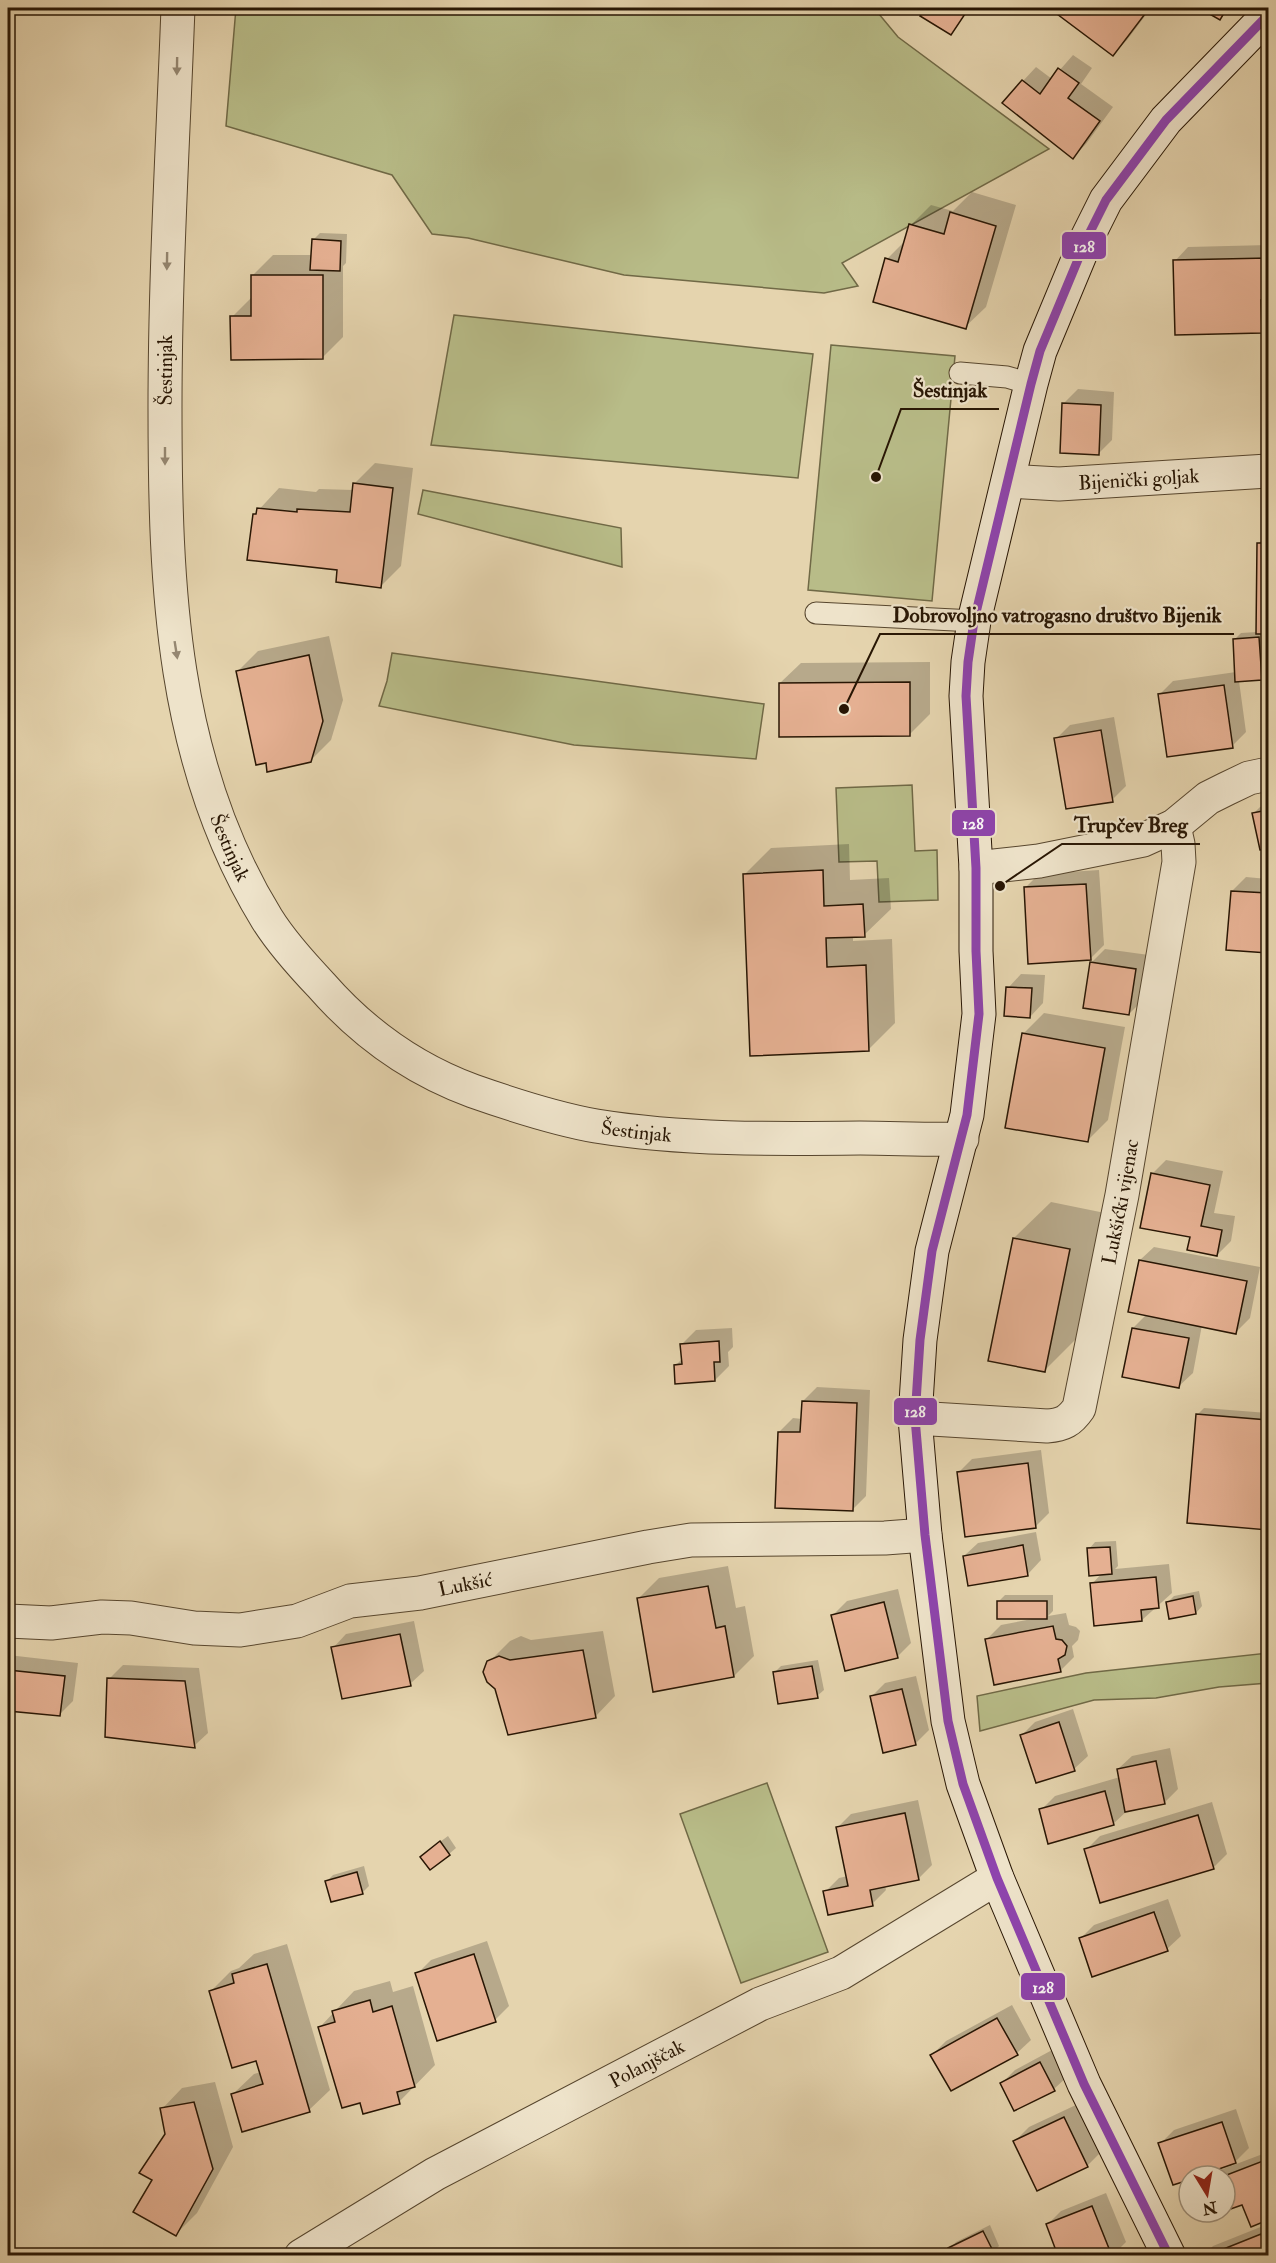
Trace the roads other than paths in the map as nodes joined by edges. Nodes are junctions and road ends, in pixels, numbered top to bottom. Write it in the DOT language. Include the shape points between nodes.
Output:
graph roads {
  1 [pos="178,8"];
  2 [pos="1269,15"];
  3 [pos="960,373"];
  4 [pos="1031,384"];
  5 [pos="1269,471"];
  6 [pos="1009,481"];
  7 [pos="816,613"];
  8 [pos="974,621"];
  9 [pos="1269,774"];
  10 [pos="1174,826"];
  11 [pos="976,868"];
  12 [pos="962,1139"];
  13 [pos="915,1418"];
  14 [pos="925,1535"];
  15 [pos="8,1621"];
  16 [pos="997,1878"];
  17 [pos="301,2256"];
  18 [pos="1169,2256"];
  1 -- 12 [label="street, Šestinjak, one-way" via="165,351 172,622 200,767 242,875 269,922 347,1014 385,1046 434,1074 520,1106 594,1125 720,1137"];
  2 -- 4 [label="street" via="1166,120 1106,200 1044,341"];
  3 -- 4 [label="lane" via="1006,377"];
  4 -- 6 [label="street"];
  5 -- 6 [label="street, Bijenički goljak" via="1059,484"];
  6 -- 8 [label="street"];
  7 -- 8 [label="lane"];
  8 -- 11 [label="street" via="966,696"];
  9 -- 10 [label="street" via="1249,778 1208,798"];
  10 -- 11 [label="street" via="1119,846"];
  10 -- 13 [label="street, Lukšićki vijenac" via="1179,853 1175,884 1122,1195 1079,1408 1071,1419 1047,1426"];
  11 -- 12 [label="street" via="979,1014"];
  12 -- 13 [label="street" via="932,1251"];
  13 -- 14 [label="street"];
  14 -- 15 [label="street, Lukšić" via="691,1540 420,1593 350,1601 297,1621 240,1630 194,1628 131,1618 51,1623"];
  14 -- 16 [label="street" via="948,1721 963,1784"];
  16 -- 17 [label="street, Polanjščak" via="841,1973 760,2004 435,2174"];
  16 -- 18 [label="street" via="1084,2084"];
}
